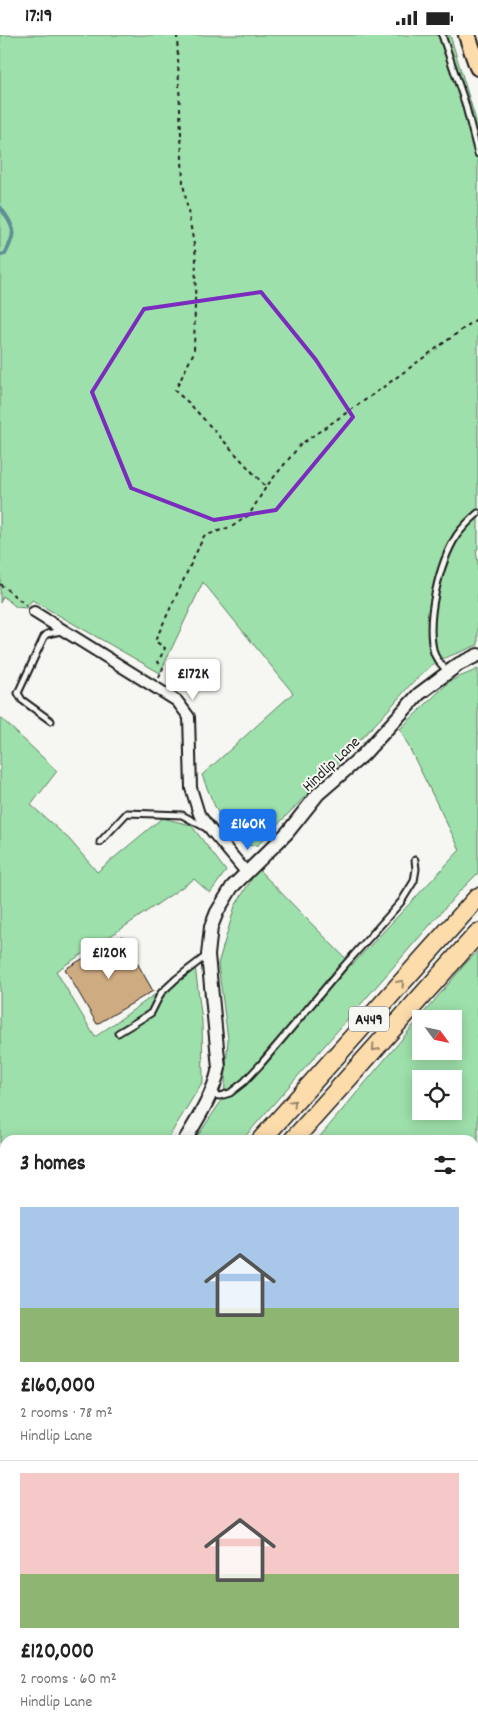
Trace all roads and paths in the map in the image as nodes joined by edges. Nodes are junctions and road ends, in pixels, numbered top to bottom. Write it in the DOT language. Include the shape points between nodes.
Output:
graph roads {
  1 [pos="177,35"];
  2 [pos="442,35"];
  3 [pos="467,35"];
  4 [pos="478,67"];
  5 [pos="478,154"];
  6 [pos="478,318"];
  7 [pos="266,487"];
  8 [pos="478,513"];
  9 [pos="0,584"];
  10 [pos="34,612"];
  11 [pos="64,631"];
  12 [pos="478,655"];
  13 [pos="448,672"];
  14 [pos="156,688"];
  15 [pos="51,721"];
  16 [pos="211,830"];
  17 [pos="100,842"];
  18 [pos="415,860"];
  19 [pos="246,872"];
  20 [pos="478,897"];
  21 [pos="478,933"];
  22 [pos="208,955"];
  23 [pos="118,1033"];
  24 [pos="211,1095"];
  25 [pos="188,1135"];
  26 [pos="265,1135"];
  27 [pos="297,1135"];
  1 -- 7 [label="path" via="183,183 196,256 194,352 175,391"];
  2 -- 5 [label="lane"];
  3 -- 4 [label="main road"];
  6 -- 7 [label="path" via="301,444"];
  7 -- 14 [label="path" via="249,515 233,526 204,536 155,641 165,648 158,662 163,667"];
  8 -- 13 [label="lane" via="449,549 431,614 435,655"];
  9 -- 10 [label="path"];
  10 -- 11 [label="street"];
  11 -- 14 [label="street"];
  11 -- 15 [label="lane" via="47,633 44,637 18,693 22,700"];
  12 -- 13 [label="street, Hindlip Lane"];
  13 -- 19 [label="street, Hindlip Lane" via="419,694 363,755 318,793 287,833"];
  14 -- 16 [label="street" via="177,701 189,717 191,789 200,814"];
  16 -- 17 [label="lane" via="182,815 127,813"];
  16 -- 19 [label="street"];
  18 -- 24 [label="lane" via="414,881 401,902 260,1065 230,1093"];
  19 -- 22 [label="street, Hindlip Lane" via="232,887 217,912 210,933"];
  26 -- 20 [label="highway, A449, one-way"];
  21 -- 27 [label="highway, A449, one-way"];
  22 -- 23 [label="lane" via="161,993 151,1013"];
  22 -- 24 [label="street, Hindlip Lane" via="219,1058 216,1084"];
  24 -- 25 [label="street, Hindlip Lane"];
}
